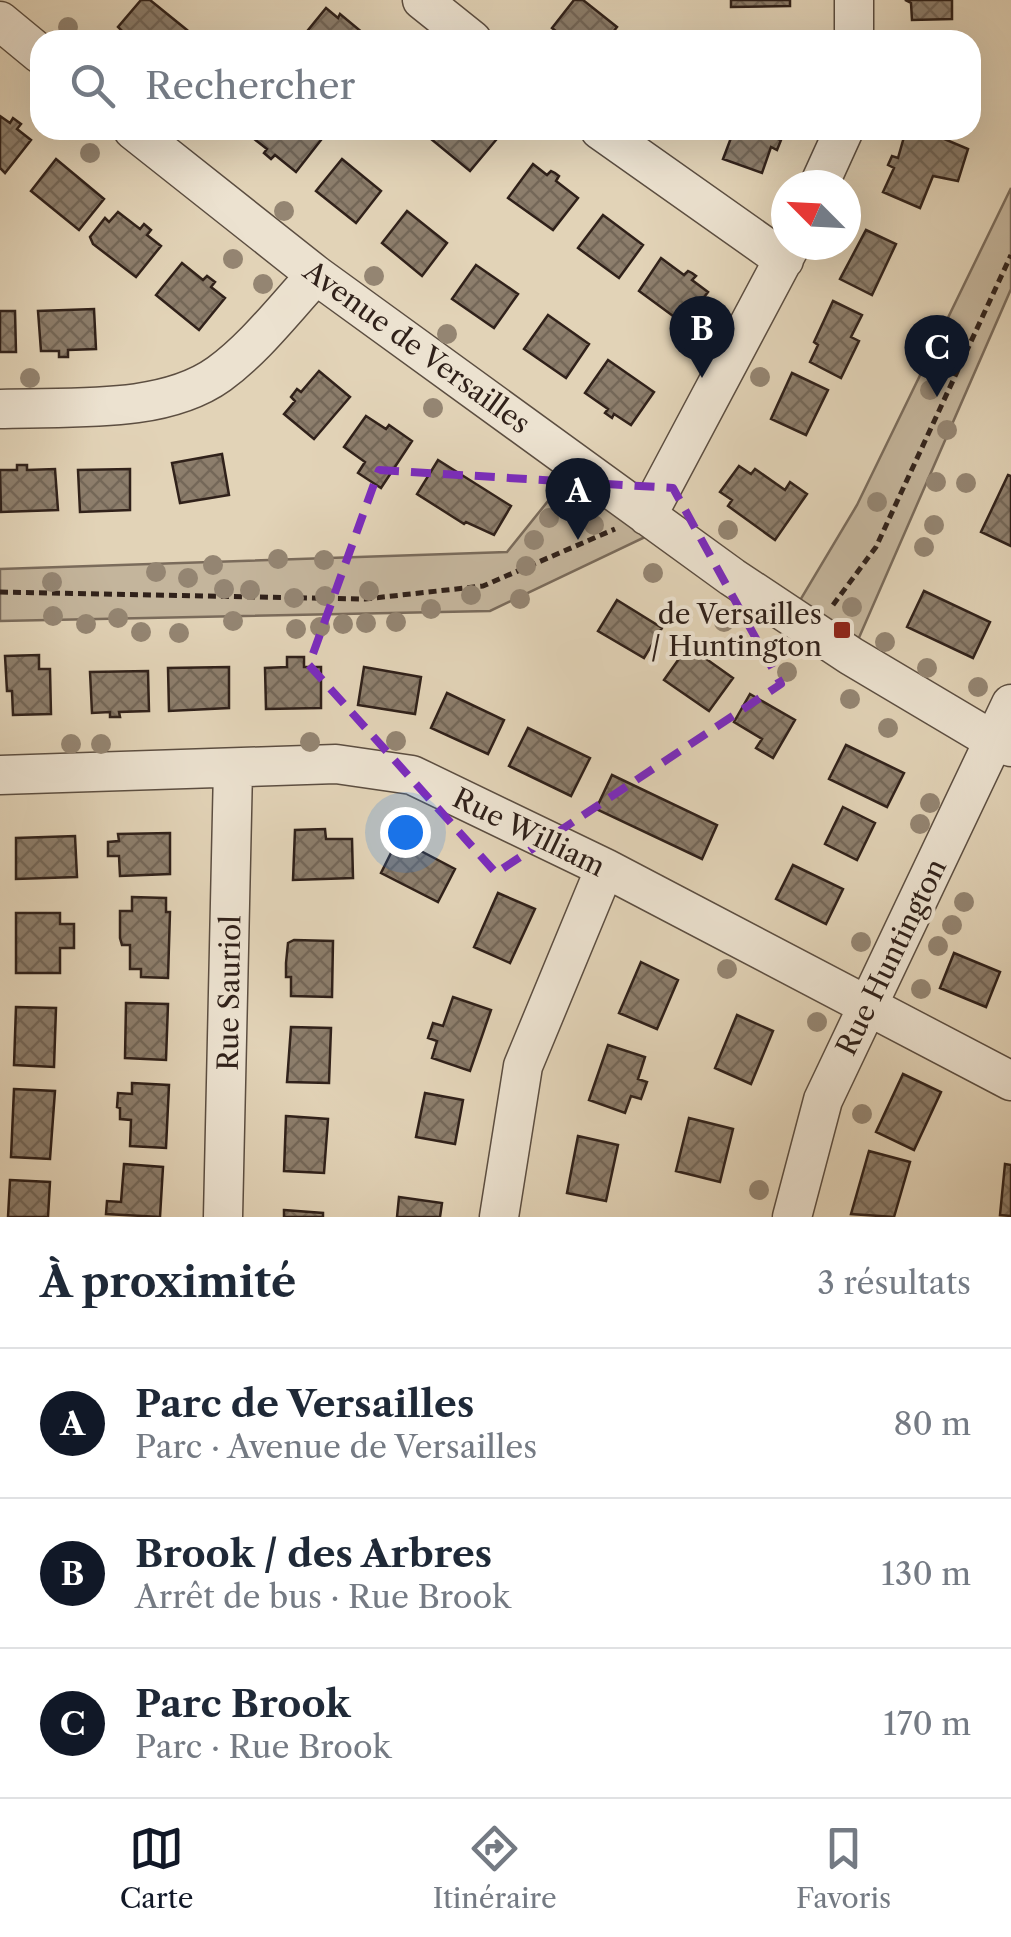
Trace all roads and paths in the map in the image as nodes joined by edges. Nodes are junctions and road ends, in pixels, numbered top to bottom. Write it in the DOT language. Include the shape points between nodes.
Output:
graph roads {
  1 [pos="422,0"];
  2 [pos="854,0"];
  3 [pos="0,21"];
  4 [pos="460,30"];
  5 [pos="854,30"];
  6 [pos="30,46"];
  7 [pos="147,140"];
  8 [pos="615,140"];
  9 [pos="839,140"];
  10 [pos="826,170"];
  11 [pos="771,241"];
  12 [pos="1011,255"];
  13 [pos="784,260"];
  14 [pos="316,274"];
  15 [pos="0,409"];
  16 [pos="647,516"];
  17 [pos="0,592"];
  18 [pos="813,632"];
  19 [pos="1011,704"];
  20 [pos="1003,744"];
  21 [pos="233,770"];
  22 [pos="0,775"];
  23 [pos="605,868"];
  24 [pos="868,1008"];
  25 [pos="1011,1081"];
  26 [pos="223,1217"];
  27 [pos="499,1217"];
  28 [pos="792,1217"];
  1 -- 4 [label="street"];
  2 -- 5 [label="street"];
  3 -- 6 [label="street"];
  7 -- 14 [label="street, Avenue de Versailles"];
  8 -- 11 [label="street"];
  9 -- 10 [label="street"];
  12 -- 18 [label="path" via="876,547"];
  13 -- 16 [label="street"];
  14 -- 15 [label="street" via="248,350 185,392 150,402"];
  14 -- 16 [label="street, Avenue de Versailles"];
  16 -- 17 [label="path" via="482,586 365,599"];
  16 -- 18 [label="street, Avenue de Versailles"];
  18 -- 20 [label="street, Avenue de Versailles"];
  19 -- 20 [label="street, Rue Huntington"];
  20 -- 24 [label="street, Rue Huntington"];
  21 -- 22 [label="street, Rue William"];
  21 -- 23 [label="street, Rue William" via="336,764 412,774"];
  21 -- 26 [label="street, Rue Sauriol"];
  23 -- 24 [label="street, Rue William"];
  23 -- 27 [label="street" via="522,1066"];
  24 -- 25 [label="street, Rue William"];
  24 -- 28 [label="street, Rue Huntington" via="822,1100"];
}
